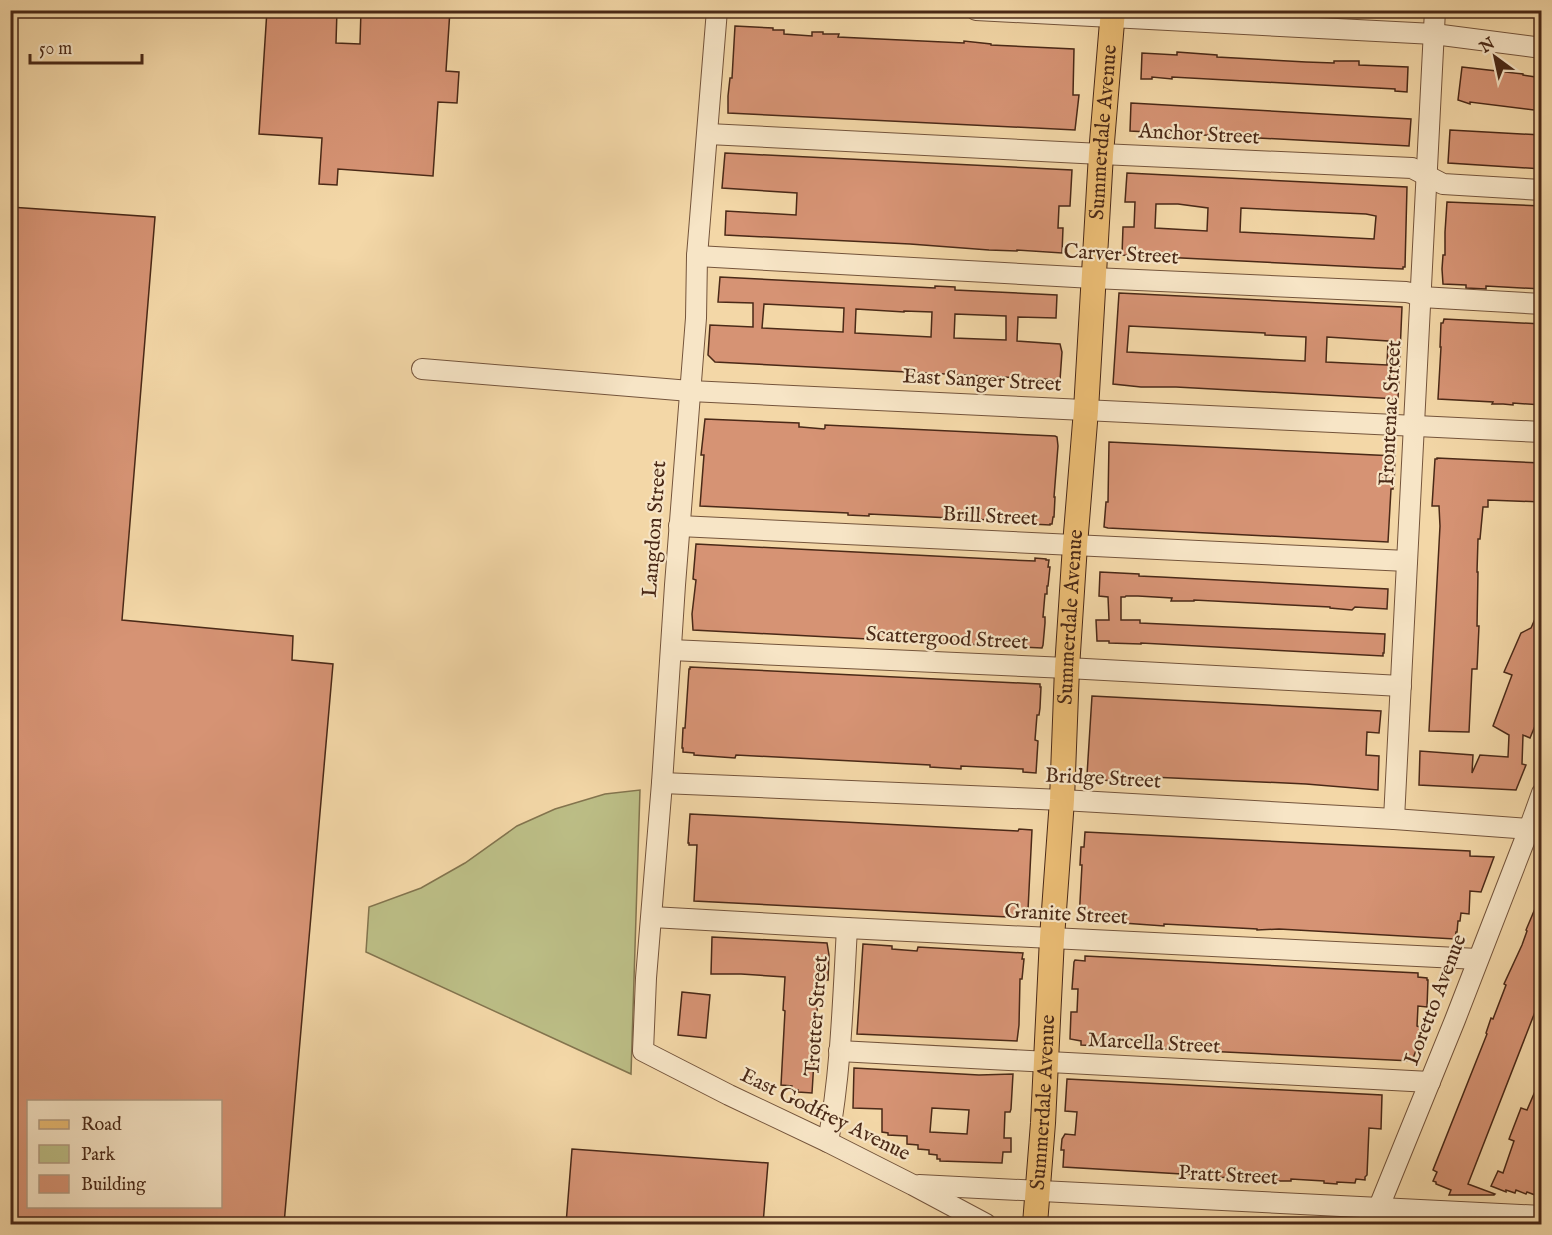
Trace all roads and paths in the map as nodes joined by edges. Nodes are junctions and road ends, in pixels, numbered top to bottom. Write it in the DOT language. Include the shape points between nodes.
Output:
graph roads {
  1 [pos="717,10"];
  2 [pos="976,10"];
  3 [pos="1435,10"];
  4 [pos="1113,14"];
  5 [pos="1434,34"];
  6 [pos="1542,48"];
  7 [pos="708,134"];
  8 [pos="1101,154"];
  9 [pos="1427,175"];
  10 [pos="1542,190"];
  11 [pos="697,256"];
  12 [pos="1093,278"];
  13 [pos="1421,297"];
  14 [pos="1542,304"];
  15 [pos="422,369"];
  16 [pos="690,391"];
  17 [pos="1086,410"];
  18 [pos="1414,426"];
  19 [pos="1542,432"];
  20 [pos="679,526"];
  21 [pos="1075,545"];
  22 [pos="1407,561"];
  23 [pos="671,650"];
  24 [pos="1067,668"];
  25 [pos="1401,686"];
  26 [pos="662,783"];
  27 [pos="1542,793"];
  28 [pos="1062,801"];
  29 [pos="1394,819"];
  30 [pos="1535,829"];
  31 [pos="652,917"];
  32 [pos="847,928"];
  33 [pos="1052,938"];
  34 [pos="1478,959"];
  35 [pos="643,1051"];
  36 [pos="839,1051"];
  37 [pos="1045,1062"];
  38 [pos="1430,1082"];
  39 [pos="828,1142"];
  40 [pos="913,1185"];
  41 [pos="1038,1191"];
  42 [pos="1375,1216"];
  43 [pos="1542,1216"];
  44 [pos="986,1224"];
  45 [pos="1035,1224"];
  1 -- 7 [label="street, Langdon Street"];
  2 -- 4 [label="street"];
  3 -- 5 [label="street, Frontenac Street"];
  4 -- 5 [label="street"];
  4 -- 8 [label="main road, Summerdale Avenue"];
  5 -- 6 [label="street"];
  5 -- 9 [label="street, Frontenac Street"];
  7 -- 8 [label="street, Anchor Street"];
  7 -- 11 [label="street, Langdon Street"];
  8 -- 9 [label="street, Anchor Street" via="1412,168"];
  8 -- 12 [label="main road, Summerdale Avenue"];
  9 -- 10 [label="street, Anchor Street" via="1443,184"];
  9 -- 13 [label="street, Frontenac Street"];
  11 -- 12 [label="street, Carver Street"];
  11 -- 16 [label="street, Langdon Street"];
  12 -- 13 [label="street, Carver Street" via="1406,292"];
  12 -- 17 [label="main road, Summerdale Avenue"];
  13 -- 14 [label="street, Carver Street"];
  13 -- 18 [label="street, Frontenac Street"];
  15 -- 16 [label="street, East Sanger Street"];
  16 -- 17 [label="street, East Sanger Street"];
  16 -- 20 [label="street, Langdon Street"];
  17 -- 18 [label="street, East Sanger Street"];
  17 -- 21 [label="main road, Summerdale Avenue"];
  18 -- 19 [label="street, East Sanger Street"];
  18 -- 22 [label="street, Frontenac Street"];
  20 -- 21 [label="street, Brill Street"];
  20 -- 23 [label="street, Langdon Street"];
  21 -- 22 [label="street, Brill Street"];
  21 -- 24 [label="main road, Summerdale Avenue"];
  22 -- 25 [label="street, Frontenac Street"];
  23 -- 24 [label="street, Scattergood Street"];
  23 -- 26 [label="street, Langdon Street"];
  24 -- 25 [label="street, Scattergood Street"];
  24 -- 28 [label="main road, Summerdale Avenue"];
  25 -- 29 [label="street, Frontenac Street"];
  26 -- 28 [label="street, Bridge Street"];
  26 -- 31 [label="street, Langdon Street"];
  27 -- 30 [label="street, Loretto Avenue"];
  28 -- 29 [label="street, Bridge Street"];
  28 -- 33 [label="main road, Summerdale Avenue"];
  29 -- 30 [label="street, Bridge Street"];
  30 -- 34 [label="street, Loretto Avenue"];
  31 -- 32 [label="street, Granite Street"];
  31 -- 35 [label="street, Langdon Street"];
  32 -- 33 [label="street, Granite Street"];
  32 -- 36 [label="street, Trotter Street"];
  33 -- 34 [label="street, Granite Street"];
  33 -- 37 [label="main road, Summerdale Avenue"];
  34 -- 38 [label="street, Loretto Avenue"];
  35 -- 39 [label="street, East Godfrey Avenue"];
  36 -- 37 [label="street, Marcella Street"];
  36 -- 39 [label="street, Trotter Street"];
  37 -- 38 [label="street, Marcella Street"];
  37 -- 41 [label="main road, Summerdale Avenue"];
  38 -- 42 [label="street, Loretto Avenue"];
  39 -- 40 [label="street, East Godfrey Avenue"];
  40 -- 41 [label="street, Pratt Street"];
  40 -- 44 [label="street, East Godfrey Avenue"];
  41 -- 42 [label="street, Pratt Street"];
  41 -- 45 [label="main road, Summerdale Avenue"];
  42 -- 43 [label="street, Pratt Street"];
}
